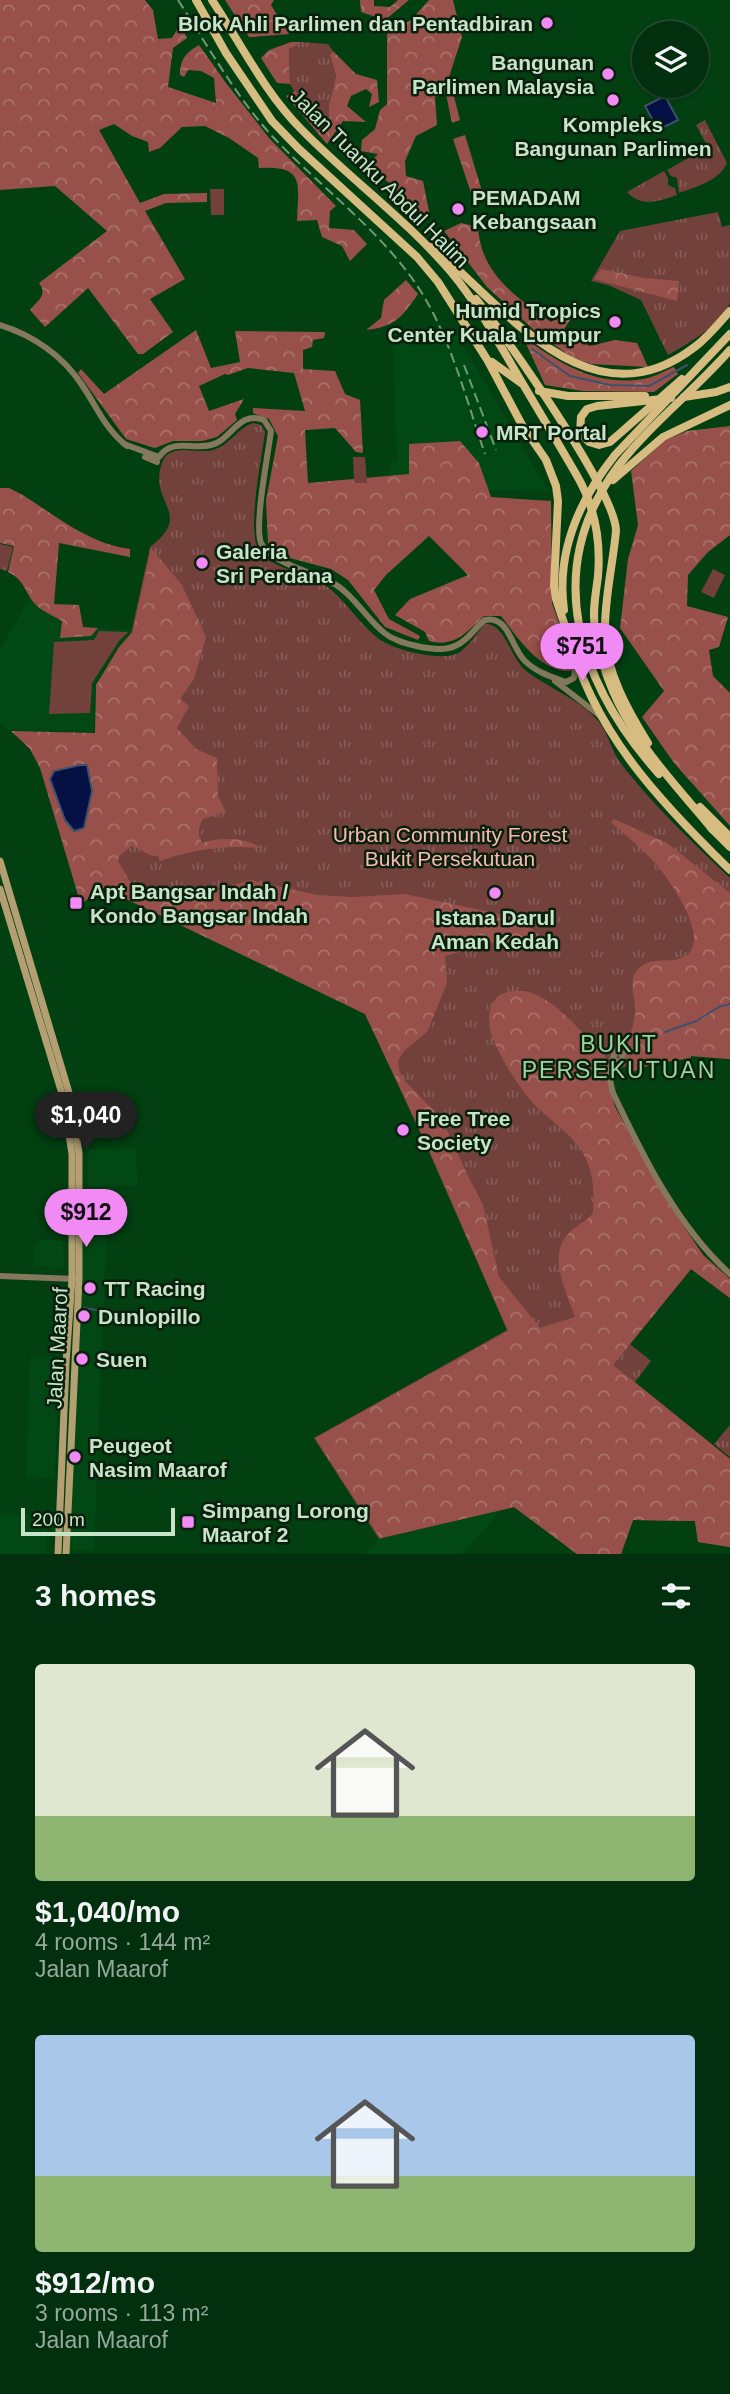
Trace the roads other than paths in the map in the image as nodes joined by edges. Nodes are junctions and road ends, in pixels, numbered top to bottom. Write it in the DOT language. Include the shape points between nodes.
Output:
graph roads {
  1 [pos="195,0"];
  2 [pos="212,0"];
  3 [pos="412,232"];
  4 [pos="451,272"];
  5 [pos="730,311"];
  6 [pos="0,325"];
  7 [pos="730,334"];
  8 [pos="730,350"];
  9 [pos="485,355"];
  10 [pos="686,378"];
  11 [pos="730,387"];
  12 [pos="699,395"];
  13 [pos="730,405"];
  14 [pos="124,444"];
  15 [pos="159,456"];
  16 [pos="608,483"];
  17 [pos="568,632"];
  18 [pos="574,655"];
  19 [pos="546,675"];
  20 [pos="600,716"];
  21 [pos="713,830"];
  22 [pos="730,838"];
  23 [pos="730,847"];
  24 [pos="0,861"];
  25 [pos="730,870"];
  26 [pos="0,889"];
  27 [pos="614,1060"];
  28 [pos="730,1273"];
  29 [pos="0,1276"];
  30 [pos="75,1279"];
  31 [pos="58,1554"];
  32 [pos="66,1554"];
  1 -- 9 [label="main road, Jalan Tuanku Abdul Halim" via="272,121 417,257"];
  2 -- 3 [label="main road, Jalan Tuanku Abdul Halim" via="278,103"];
  3 -- 4 [label="main road, Jalan Tuanku Abdul Halim"];
  3 -- 5 [label="main road" via="529,335 555,354 599,372 634,373 664,365 696,346"];
  4 -- 21 [label="main road, Jalan Tuanku Abdul Halim" via="485,320 585,491 598,535 594,626 611,691 646,748"];
  4 -- 22 [label="main road" via="466,285 517,354 611,509 616,531 605,633 620,690 664,768"];
  6 -- 14 [label="street" via="51,351"];
  7 -- 10 [label="main road"];
  8 -- 16 [label="main road" via="629,454"];
  9 -- 12 [label="main road" via="535,391"];
  9 -- 17 [label="main road, Jalan Tuanku Abdul Halim" via="546,460 555,486 554,586"];
  10 -- 12 [label="main road" via="639,416 606,444 589,442 580,432 581,416 592,407"];
  10 -- 17 [label="main road" via="615,455 581,506 563,572"];
  11 -- 12 [label="main road"];
  13 -- 16 [label="main road" via="663,438"];
  14 -- 15 [label="street"];
  14 -- 15 [label="street" via="135,452"];
  15 -- 19 [label="street" via="176,446 210,446 246,419 264,420 271,431 260,532 261,544 268,552 334,583 383,632 410,644 449,648 463,642 485,620 495,619 521,657"];
  16 -- 21 [label="main road" via="589,514 579,546 574,596 579,627 599,684 619,721 648,762"];
  17 -- 18 [label="main road"];
  18 -- 19 [label="street" via="576,671 570,681"];
  18 -- 20 [label="main road"];
  19 -- 20 [label="street"];
  20 -- 25 [label="main road" via="660,800"];
  21 -- 23 [label="main road"];
  24 -- 30 [label="main road, Jalan Maarof" via="75,1115 80,1177"];
  26 -- 30 [label="main road, Jalan Maarof" via="67,1113"];
  27 -- 28 [label="street" via="610,1071 613,1093 652,1167 694,1235"];
  29 -- 30 [label="street"];
  30 -- 31 [label="main road, Jalan Maarof" via="66,1363"];
  30 -- 32 [label="main road, Jalan Maarof"];
}
